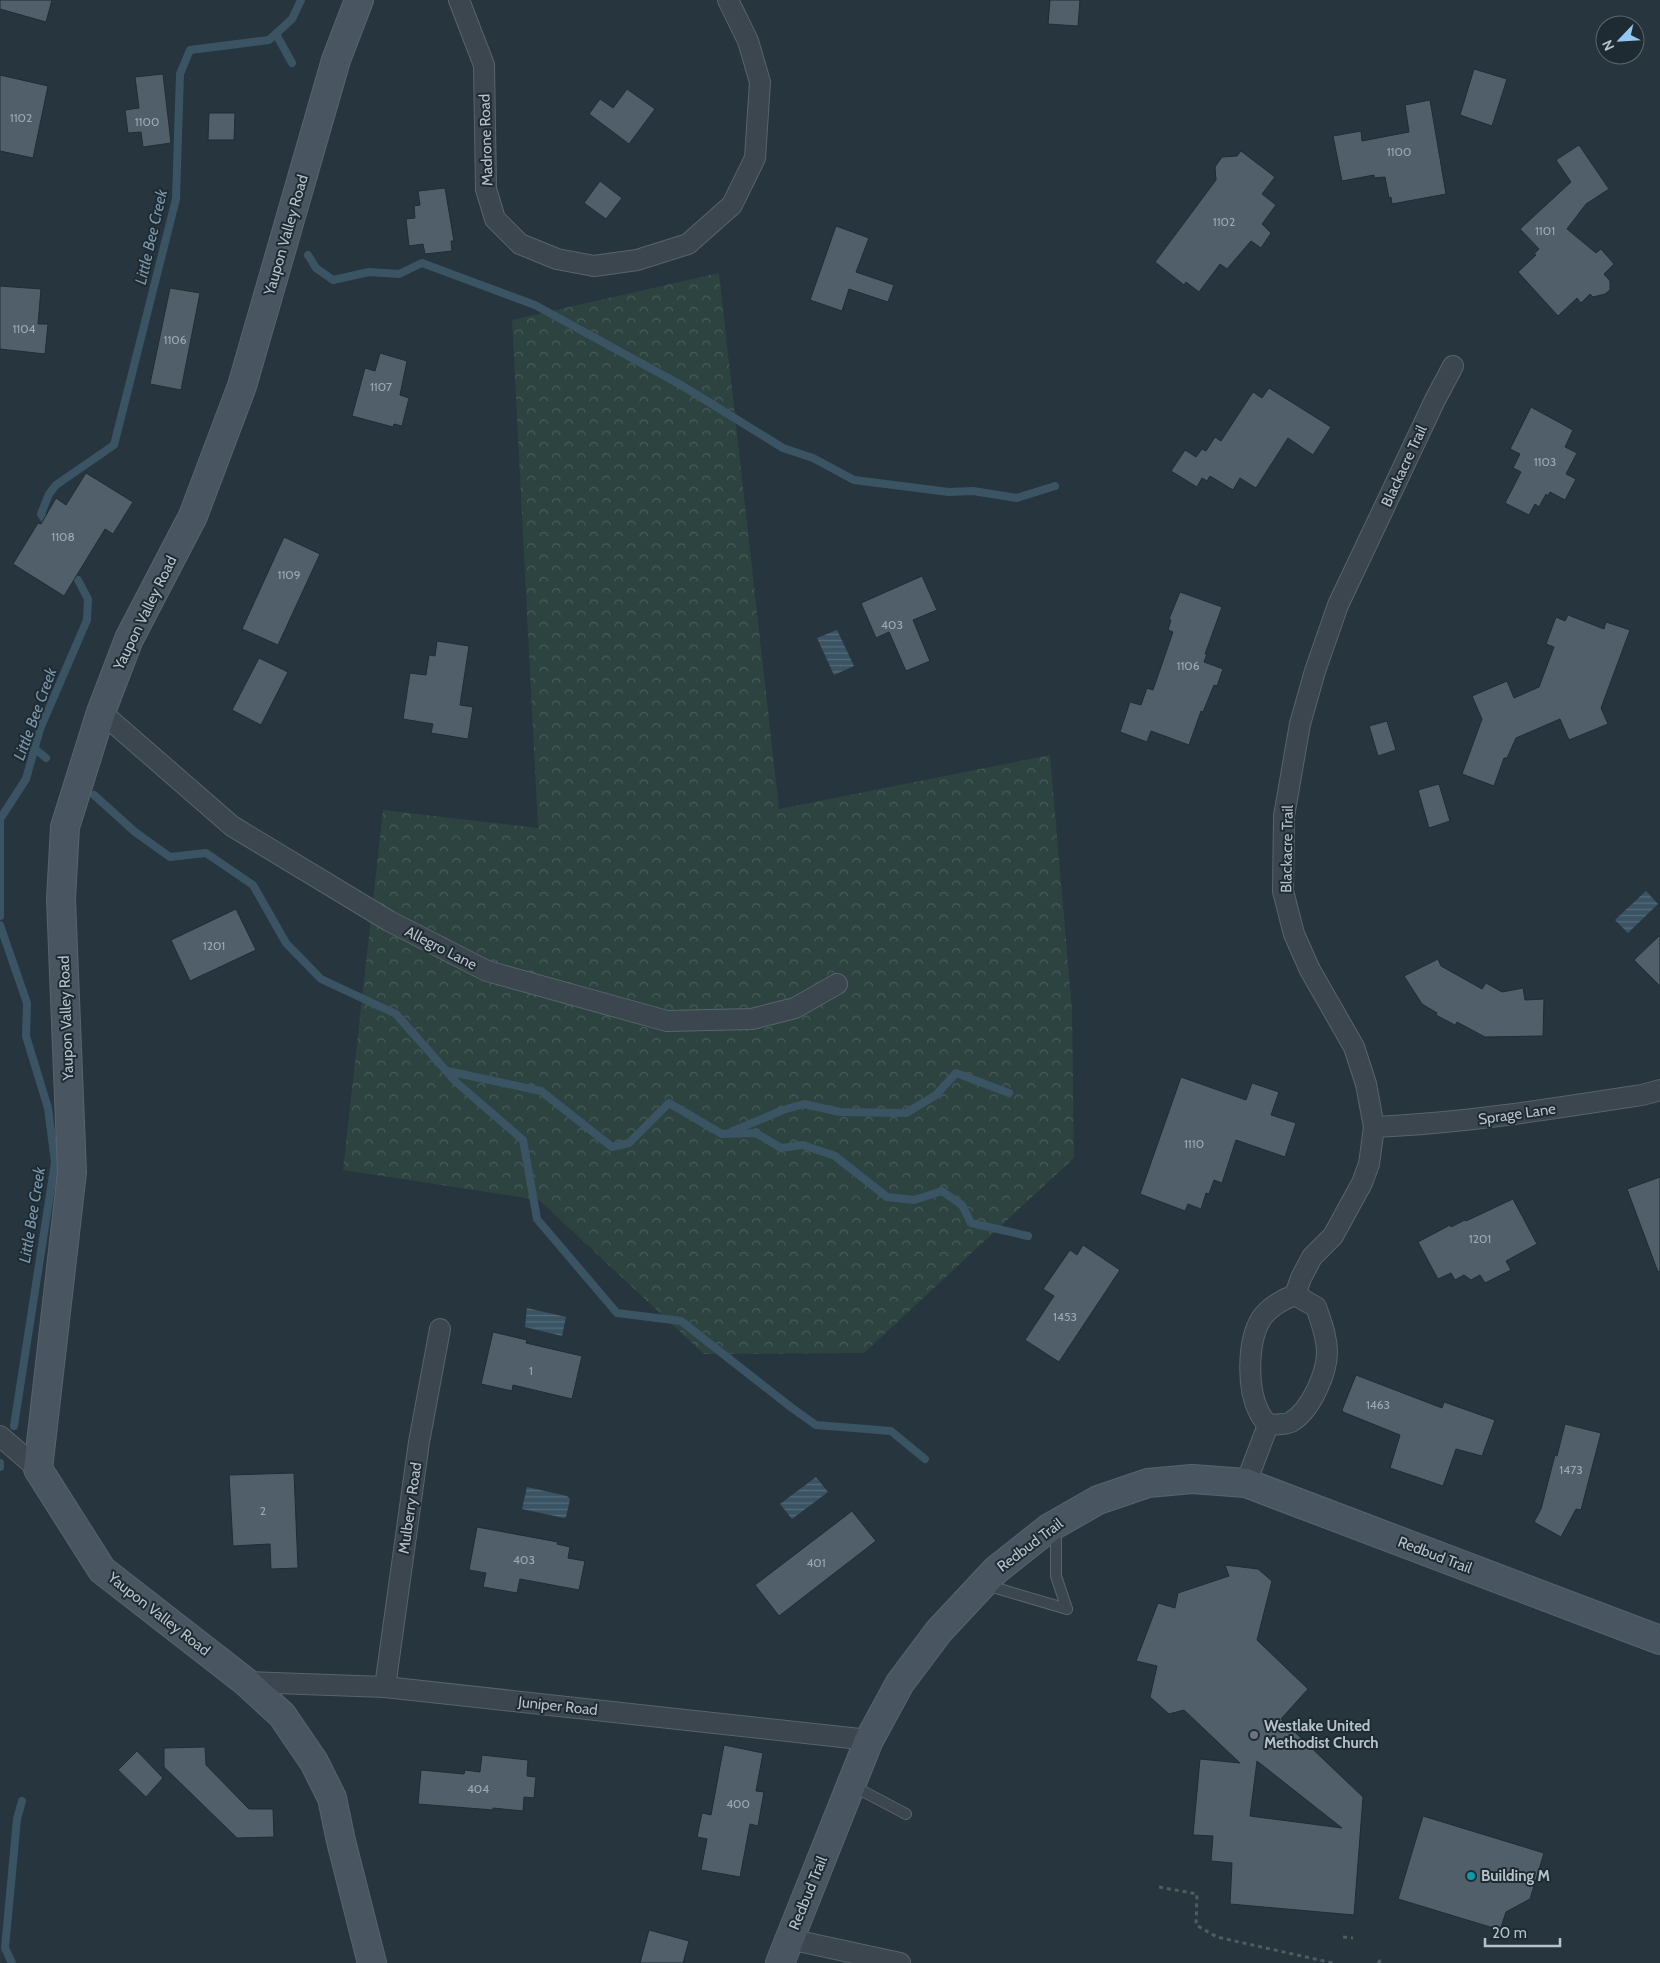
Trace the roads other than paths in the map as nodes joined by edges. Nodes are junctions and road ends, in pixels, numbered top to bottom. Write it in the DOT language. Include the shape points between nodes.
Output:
graph roads {
  1 [pos="359,0"];
  2 [pos="459,0"];
  3 [pos="728,0"];
  4 [pos="1453,366"];
  5 [pos="101,712"];
  6 [pos="837,984"];
  7 [pos="1660,1090"];
  8 [pos="1374,1127"];
  9 [pos="1295,1296"];
  10 [pos="440,1329"];
  11 [pos="1268,1425"];
  12 [pos="0,1436"];
  13 [pos="38,1469"];
  14 [pos="1246,1484"];
  15 [pos="1056,1523"];
  16 [pos="982,1584"];
  17 [pos="1660,1640"];
  18 [pos="246,1682"];
  19 [pos="386,1687"];
  20 [pos="869,1740"];
  21 [pos="851,1785"];
  22 [pos="906,1814"];
  23 [pos="784,1951"];
  24 [pos="372,1963"];
  25 [pos="900,1963"];
  1 -- 5 [label="street, Yaupon Valley Road" via="336,60 242,386 193,516 129,639"];
  2 -- 3 [label="street, Madrone Road" via="484,65 486,189 495,219 520,244 557,259 594,266 637,260 688,244 732,205 755,158 760,82 748,41"];
  4 -- 8 [label="street, Blackacre Trail" via="1338,605 1300,722 1284,816 1283,891 1294,934 1310,970 1354,1047 1366,1084"];
  5 -- 6 [label="street, Allegro Lane" via="232,826 389,921 487,971 667,1021 752,1019 795,1008"];
  5 -- 13 [label="street, Yaupon Valley Road" via="65,827 61,899 72,1172"];
  7 -- 8 [label="street, Sprage Lane" via="1508,1116"];
  8 -- 9 [label="street, Blackacre Trail" via="1369,1164 1362,1183 1333,1236 1312,1257"];
  9 -- 11 [label="street" via="1282,1299 1261,1318 1251,1342 1252,1391 1258,1412"];
  9 -- 11 [label="street" via="1316,1307 1328,1353 1321,1381 1304,1412 1289,1423"];
  10 -- 19 [label="street, Mulberry Road" via="419,1442"];
  11 -- 14 [label="street"];
  12 -- 13 [label="street"];
  13 -- 18 [label="street, Yaupon Valley Road" via="102,1570"];
  14 -- 15 [label="street, Redbud Trail" via="1192,1479 1148,1483 1098,1500"];
  14 -- 17 [label="street, Redbud Trail"];
  15 -- 16 [label="street, Redbud Trail"];
  15 -- 16 [label="lane" via="1056,1576 1066,1609"];
  16 -- 20 [label="street, Redbud Trail" via="939,1631 900,1683"];
  18 -- 19 [label="street, Juniper Road"];
  18 -- 24 [label="street, Yaupon Valley Road" via="282,1715 314,1762 332,1798"];
  19 -- 20 [label="street, Juniper Road"];
  20 -- 21 [label="street, Redbud Trail"];
  21 -- 22 [label="lane"];
  21 -- 23 [label="street, Redbud Trail"];
  23 -- 25 [label="street"];
}
